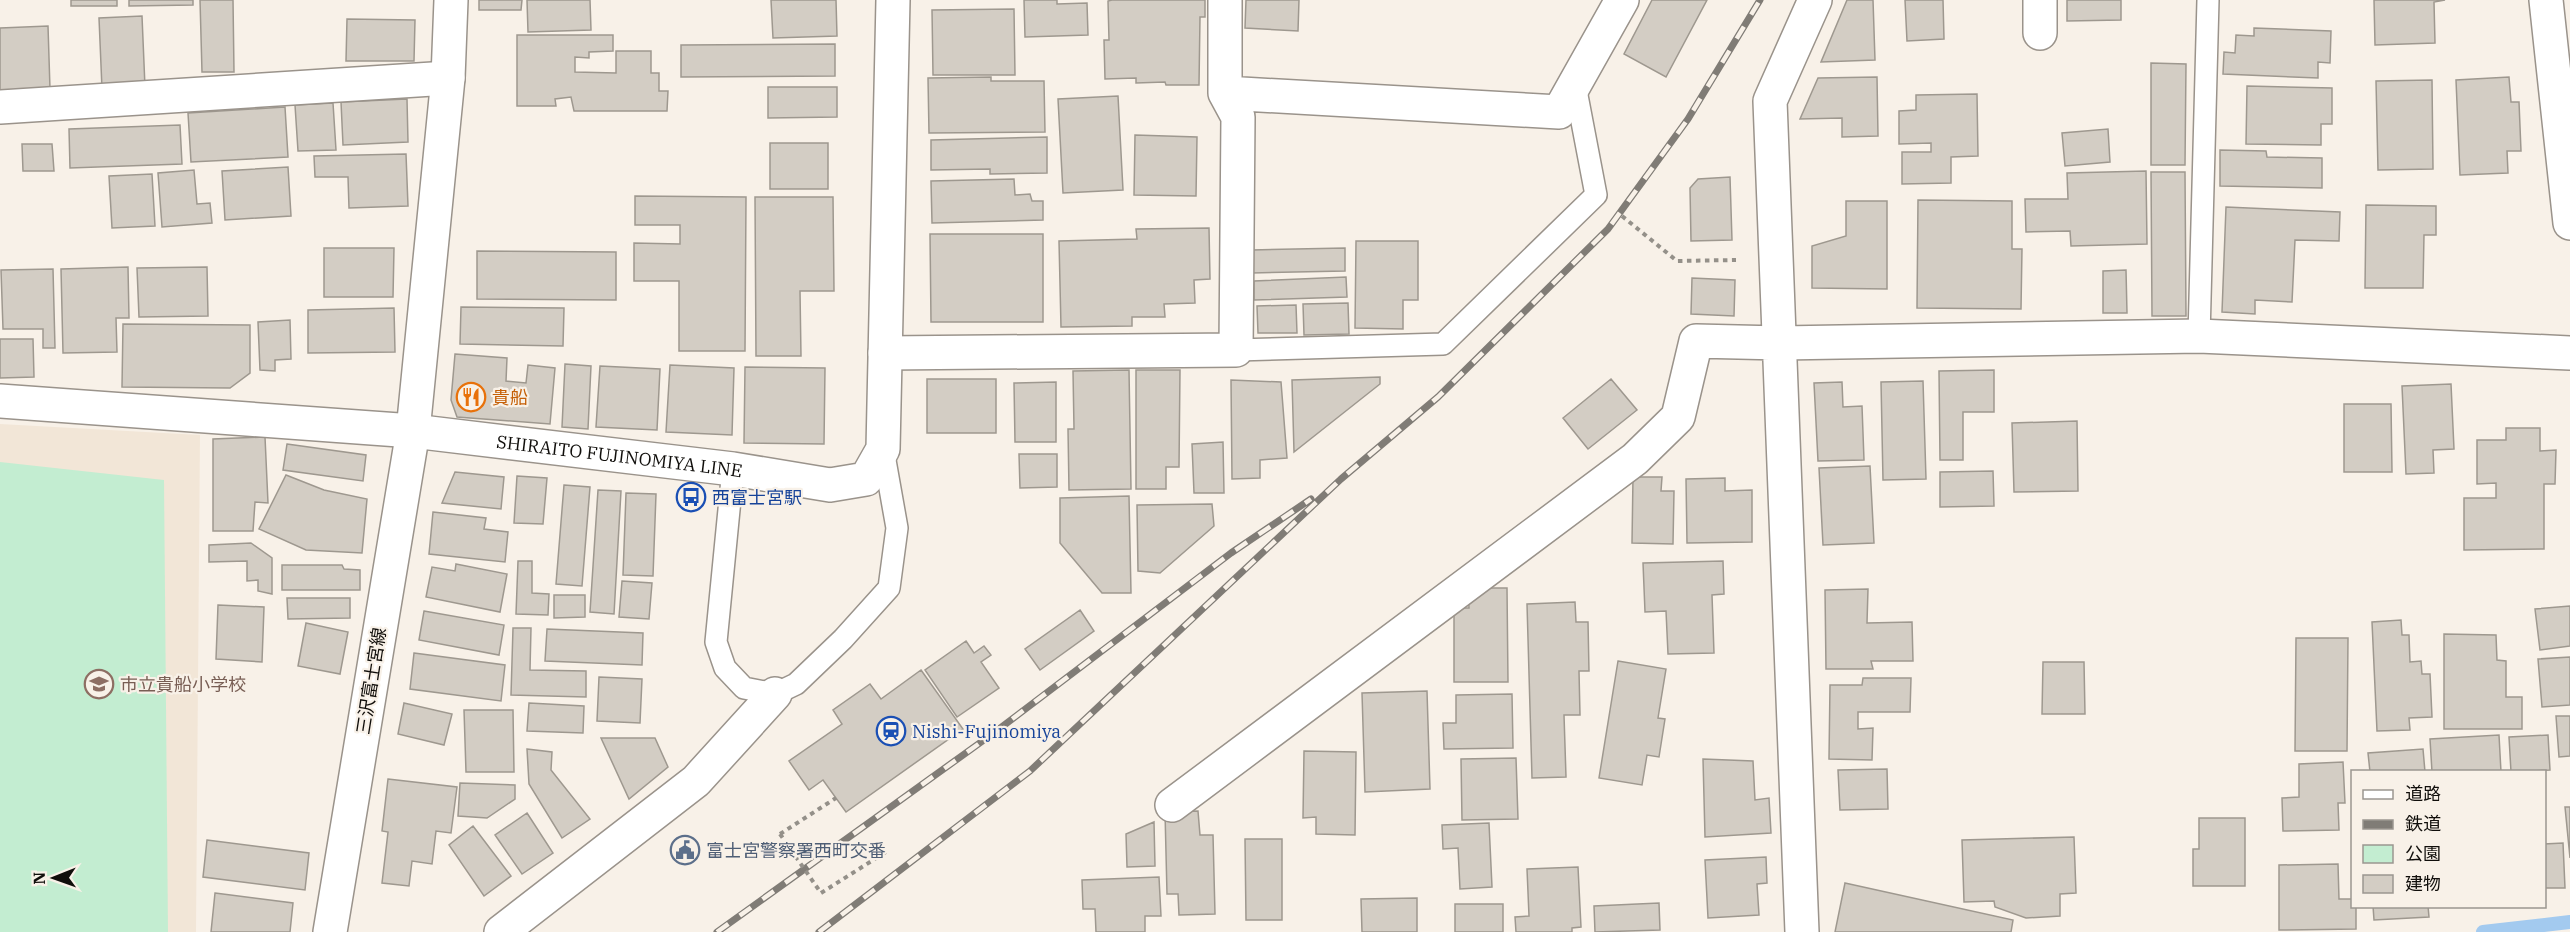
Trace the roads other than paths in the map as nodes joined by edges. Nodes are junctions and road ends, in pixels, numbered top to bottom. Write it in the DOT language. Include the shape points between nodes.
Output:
graph roads {
  1 [pos="451,0"];
  2 [pos="893,0"];
  3 [pos="1225,0"];
  4 [pos="1622,0"];
  5 [pos="1815,0"];
  6 [pos="2040,0"];
  7 [pos="2208,0"];
  8 [pos="2546,0"];
  9 [pos="2040,33"];
  10 [pos="448,78"];
  11 [pos="1575,86"];
  12 [pos="1225,93"];
  13 [pos="0,107"];
  14 [pos="2570,223"];
  15 [pos="2199,336"];
  16 [pos="1781,343"];
  17 [pos="1236,350"];
  18 [pos="885,353"];
  19 [pos="2570,353"];
  20 [pos="0,401"];
  21 [pos="413,431"];
  22 [pos="883,449"];
  23 [pos="733,469"];
  24 [pos="776,694"];
  25 [pos="1172,805"];
  26 [pos="330,932"];
  27 [pos="501,932"];
  28 [pos="1802,932"];
  1 -- 10 [label="street, 三沢富士宮線"];
  2 -- 18 [label="street, SHIRAITO FUJINOMIYA LINE"];
  3 -- 12 [label="street"];
  4 -- 11 [label="street"];
  5 -- 16 [label="street" via="1770,101"];
  6 -- 9 [label="street"];
  7 -- 15 [label="lane"];
  8 -- 14 [label="street"];
  10 -- 13 [label="street"];
  10 -- 21 [label="street, 三沢富士宮線"];
  11 -- 12 [label="street" via="1560,112"];
  11 -- 17 [label="lane" via="1596,195 1443,344"];
  12 -- 17 [label="street" via="1238,117"];
  15 -- 16 [label="street"];
  15 -- 19 [label="street"];
  16 -- 25 [label="street" via="1696,340 1678,417 1635,459"];
  16 -- 28 [label="street"];
  17 -- 18 [label="street"];
  18 -- 22 [label="street, SHIRAITO FUJINOMIYA LINE"];
  20 -- 21 [label="street, SHIRAITO FUJINOMIYA LINE"];
  21 -- 23 [label="street, SHIRAITO FUJINOMIYA LINE"];
  21 -- 26 [label="street, 三沢富士宮線"];
  22 -- 23 [label="street, SHIRAITO FUJINOMIYA LINE" via="866,479 830,485"];
  22 -- 24 [label="lane" via="897,528 889,588 796,684"];
  23 -- 24 [label="lane" via="716,642 725,668 744,688"];
  24 -- 27 [label="street" via="696,782"];
}
